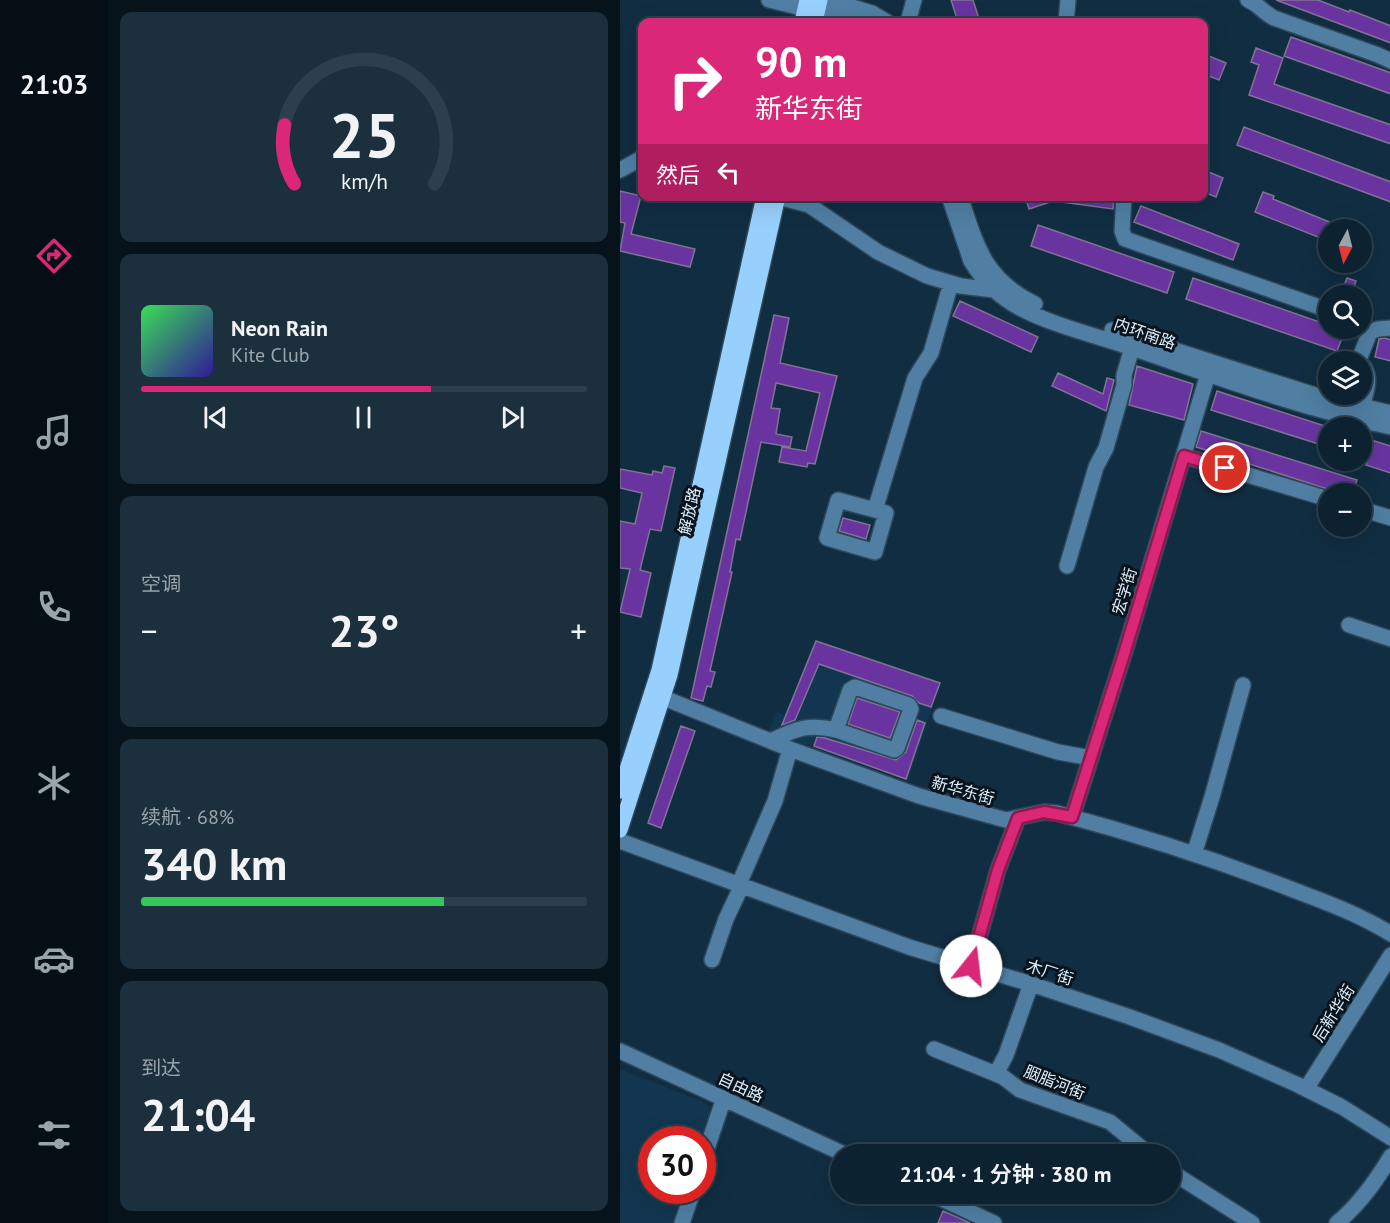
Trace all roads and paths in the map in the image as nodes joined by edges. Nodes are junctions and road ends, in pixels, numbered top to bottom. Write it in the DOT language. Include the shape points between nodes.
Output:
graph roads {
  1 [pos="769,0"];
  2 [pos="829,0"];
  3 [pos="914,0"];
  4 [pos="1068,0"];
  5 [pos="1253,1"];
  6 [pos="811,11"];
  7 [pos="842,18"];
  8 [pos="880,18"];
  9 [pos="909,18"];
  10 [pos="1066,18"];
  11 [pos="1391,61"];
  12 [pos="638,161"];
  13 [pos="620,170"];
  14 [pos="763,201"];
  15 [pos="777,201"];
  16 [pos="794,201"];
  17 [pos="951,201"];
  18 [pos="962,201"];
  19 [pos="1124,201"];
  20 [pos="951,284"];
  21 [pos="994,290"];
  22 [pos="1318,307"];
  23 [pos="1391,328"];
  24 [pos="1372,330"];
  25 [pos="1132,348"];
  26 [pos="1208,374"];
  27 [pos="1318,391"];
  28 [pos="1357,405"];
  29 [pos="1362,407"];
  30 [pos="1391,413"];
  31 [pos="1391,427"];
  32 [pos="1184,456"];
  33 [pos="1318,496"];
  34 [pos="875,510"];
  35 [pos="1372,512"];
  36 [pos="1391,518"];
  37 [pos="1067,566"];
  38 [pos="1349,625"];
  39 [pos="1391,639"];
  40 [pos="1243,685"];
  41 [pos="664,698"];
  42 [pos="941,716"];
  43 [pos="836,730"];
  44 [pos="773,740"];
  45 [pos="790,749"];
  46 [pos="1091,758"];
  47 [pos="620,791"];
  48 [pos="1072,817"];
  49 [pos="1018,818"];
  50 [pos="620,830"];
  51 [pos="620,841"];
  52 [pos="1194,854"];
  53 [pos="741,884"];
  54 [pos="1391,934"];
  55 [pos="1391,955"];
  56 [pos="712,960"];
  57 [pos="971,966"];
  58 [pos="1031,984"];
  59 [pos="934,1049"];
  60 [pos="620,1051"];
  61 [pos="996,1074"];
  62 [pos="1306,1089"];
  63 [pos="724,1098"];
  64 [pos="715,1126"];
  65 [pos="1391,1138"];
  66 [pos="1137,1144"];
  67 [pos="830,1148"];
  68 [pos="1391,1156"];
  69 [pos="1181,1178"];
  70 [pos="689,1204"];
  71 [pos="953,1204"];
  72 [pos="682,1223"];
  73 [pos="994,1223"];
  74 [pos="1252,1223"];
  75 [pos="1337,1223"];
  1 -- 6 [label="street"];
  2 -- 8 [label="street"];
  3 -- 9 [label="street"];
  4 -- 10 [label="street"];
  5 -- 11 [label="street" via="1274,18"];
  6 -- 7 [label="street"];
  12 -- 13 [label="street"];
  14 -- 47 [label="main road, 解放路" via="659,669"];
  15 -- 41 [label="main road, 解放路"];
  16 -- 20 [label="street" via="809,205 878,252"];
  17 -- 21 [label="street, 内环南路" via="971,261"];
  18 -- 27 [label="street, 内环南路" via="988,268 1025,300 1053,312"];
  19 -- 22 [label="street" via="1122,231 1127,240"];
  20 -- 21 [label="street"];
  20 -- 34 [label="street" via="931,353 915,378"];
  21 -- 25 [label="street, 内环南路" via="1029,312"];
  23 -- 24 [label="street"];
  25 -- 26 [label="street, 内环南路"];
  25 -- 37 [label="street" via="1106,448 1096,467"];
  26 -- 31 [label="street, 内环南路"];
  26 -- 32 [label="street, 宏学街"];
  28 -- 29 [label="street, 内环南路"];
  29 -- 30 [label="street, 内环南路"];
  32 -- 33 [label="street"];
  32 -- 46 [label="street, 宏学街"];
  35 -- 36 [label="street"];
  38 -- 39 [label="street"];
  40 -- 52 [label="street"];
  41 -- 44 [label="street, 新华东街"];
  41 -- 50 [label="main road, 解放路"];
  42 -- 46 [label="street" via="1058,752"];
  43 -- 43 [label="street" via="855,687 911,709 894,750"];
  43 -- 44 [label="street" via="798,729"];
  44 -- 45 [label="street, 新华东街"];
  45 -- 49 [label="street, 新华东街" via="919,796 1006,820"];
  45 -- 53 [label="street" via="775,801"];
  46 -- 48 [label="street, 宏学街"];
  48 -- 49 [label="street, 新华东街" via="1044,812"];
  48 -- 52 [label="street, 新华东街"];
  49 -- 57 [label="street" via="998,870"];
  51 -- 53 [label="street, 木厂街"];
  52 -- 54 [label="street, 新华东街" via="1364,918"];
  53 -- 56 [label="street"];
  53 -- 57 [label="street, 木厂街"];
  55 -- 62 [label="street, 后新华街"];
  57 -- 58 [label="street, 木厂街"];
  58 -- 61 [label="street, 胭脂河街"];
  58 -- 62 [label="street, 木厂街" via="1219,1050"];
  59 -- 61 [label="street"];
  60 -- 63 [label="street, 自由路"];
  61 -- 66 [label="street, 胭脂河街" via="1020,1090 1110,1122"];
  62 -- 65 [label="street, 木厂街"];
  63 -- 64 [label="street"];
  63 -- 67 [label="street, 自由路"];
  68 -- 75 [label="street" via="1376,1181"];
  69 -- 74 [label="street"];
  70 -- 72 [label="street"];
  71 -- 73 [label="street"];
}
